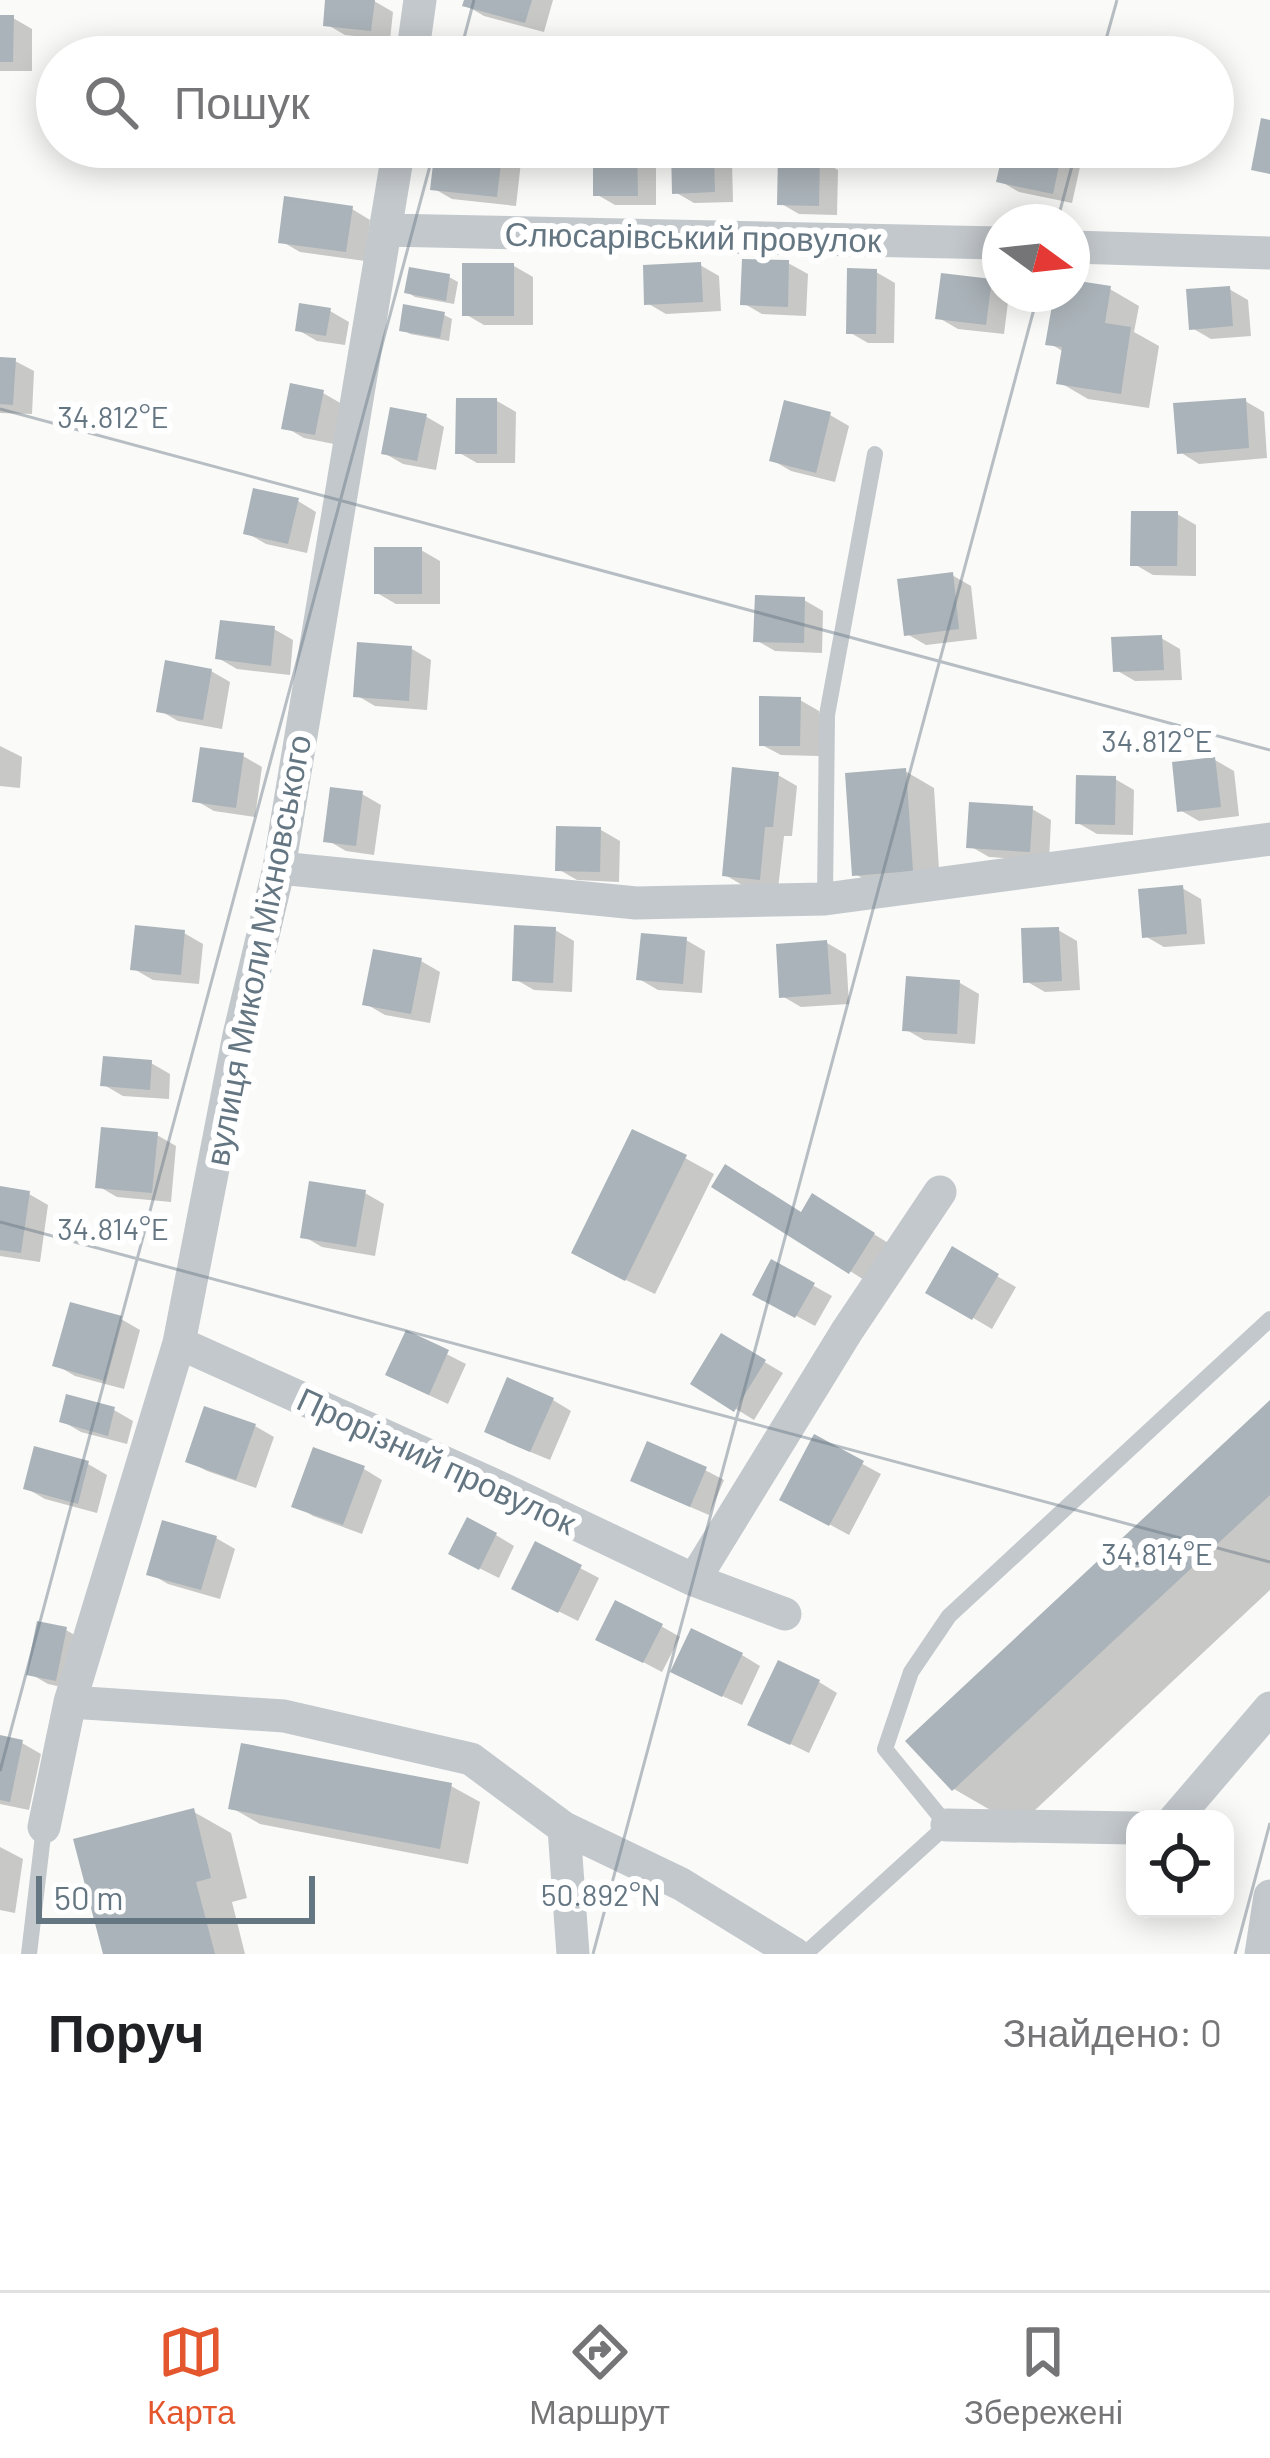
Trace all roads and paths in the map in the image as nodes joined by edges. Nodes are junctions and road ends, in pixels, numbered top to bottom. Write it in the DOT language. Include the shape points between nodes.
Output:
graph roads {
  1 [pos="420,0"];
  2 [pos="415,36"];
  3 [pos="395,168"];
  4 [pos="386,230"];
  5 [pos="982,243"];
  6 [pos="1090,248"];
  7 [pos="1270,253"];
  8 [pos="875,454"];
  9 [pos="1270,839"];
  10 [pos="278,868"];
  11 [pos="825,899"];
  12 [pos="940,1192"];
  13 [pos="1270,1319"];
  14 [pos="179,1343"];
  15 [pos="694,1580"];
  16 [pos="785,1614"];
  17 [pos="70,1702"];
  18 [pos="1270,1708"];
  19 [pos="1183,1810"];
  20 [pos="947,1826"];
  21 [pos="44,1827"];
  22 [pos="564,1828"];
  23 [pos="1126,1828"];
  24 [pos="1270,1895"];
  25 [pos="28,1954"];
  26 [pos="573,1954"];
  27 [pos="795,1954"];
  28 [pos="805,1954"];
  29 [pos="1261,1954"];
  1 -- 2 [label="street"];
  3 -- 4 [label="street, вулиця Миколи Міхновського"];
  4 -- 5 [label="street, Слюсарівський провулок"];
  4 -- 10 [label="street, вулиця Миколи Міхновського"];
  6 -- 7 [label="street"];
  8 -- 11 [label="lane" via="827,715"];
  9 -- 11 [label="street"];
  10 -- 11 [label="street" via="636,903"];
  10 -- 14 [label="street, вулиця Миколи Міхновського"];
  12 -- 15 [label="street"];
  13 -- 20 [label="lane" via="949,1616 910,1672 885,1749"];
  14 -- 15 [label="street, Прорізний провулок"];
  14 -- 17 [label="street, вулиця Миколи Міхновського"];
  15 -- 16 [label="street, Прорізний провулок"];
  17 -- 21 [label="street, вулиця Миколи Міхновського"];
  17 -- 22 [label="street" via="284,1716 452,1754 471,1759"];
  18 -- 19 [label="street"];
  20 -- 23 [label="street"];
  20 -- 28 [label="lane"];
  21 -- 25 [label="lane, вулиця Миколи Міхновського"];
  22 -- 26 [label="street"];
  22 -- 27 [label="street" via="681,1884"];
  24 -- 29 [label="street"];
}
